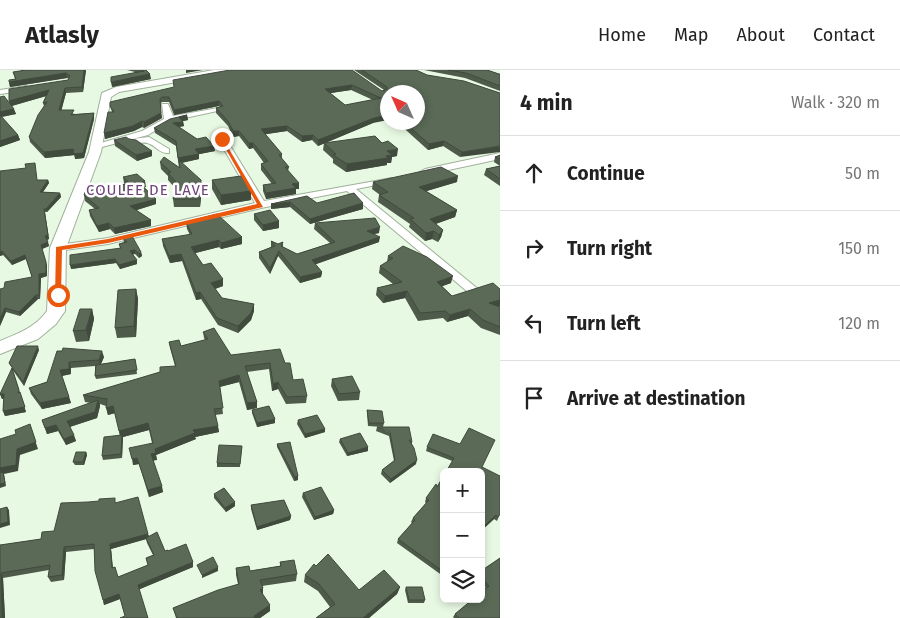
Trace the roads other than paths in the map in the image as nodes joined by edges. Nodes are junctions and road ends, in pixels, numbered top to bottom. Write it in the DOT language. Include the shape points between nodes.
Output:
graph roads {
  1 [pos="230,70"];
  2 [pos="33,87"];
  3 [pos="0,92"];
  4 [pos="165,106"];
  5 [pos="218,110"];
  6 [pos="168,120"];
  7 [pos="222,139"];
  8 [pos="97,149"];
  9 [pos="166,151"];
  10 [pos="500,156"];
  11 [pos="350,189"];
  12 [pos="261,205"];
  13 [pos="58,248"];
  14 [pos="472,289"];
  15 [pos="0,348"];
  1 -- 8 [label="main road" via="110,92 106,96"];
  2 -- 3 [label="street"];
  4 -- 6 [label="street"];
  5 -- 6 [label="street"];
  6 -- 8 [label="street" via="145,133"];
  7 -- 12 [label="street"];
  8 -- 9 [label="street" via="145,140"];
  8 -- 13 [label="main road"];
  10 -- 11 [label="street"];
  11 -- 12 [label="street"];
  11 -- 14 [label="street"];
  12 -- 13 [label="street" via="108,241"];
  13 -- 15 [label="main road" via="56,311 31,335"];
}
